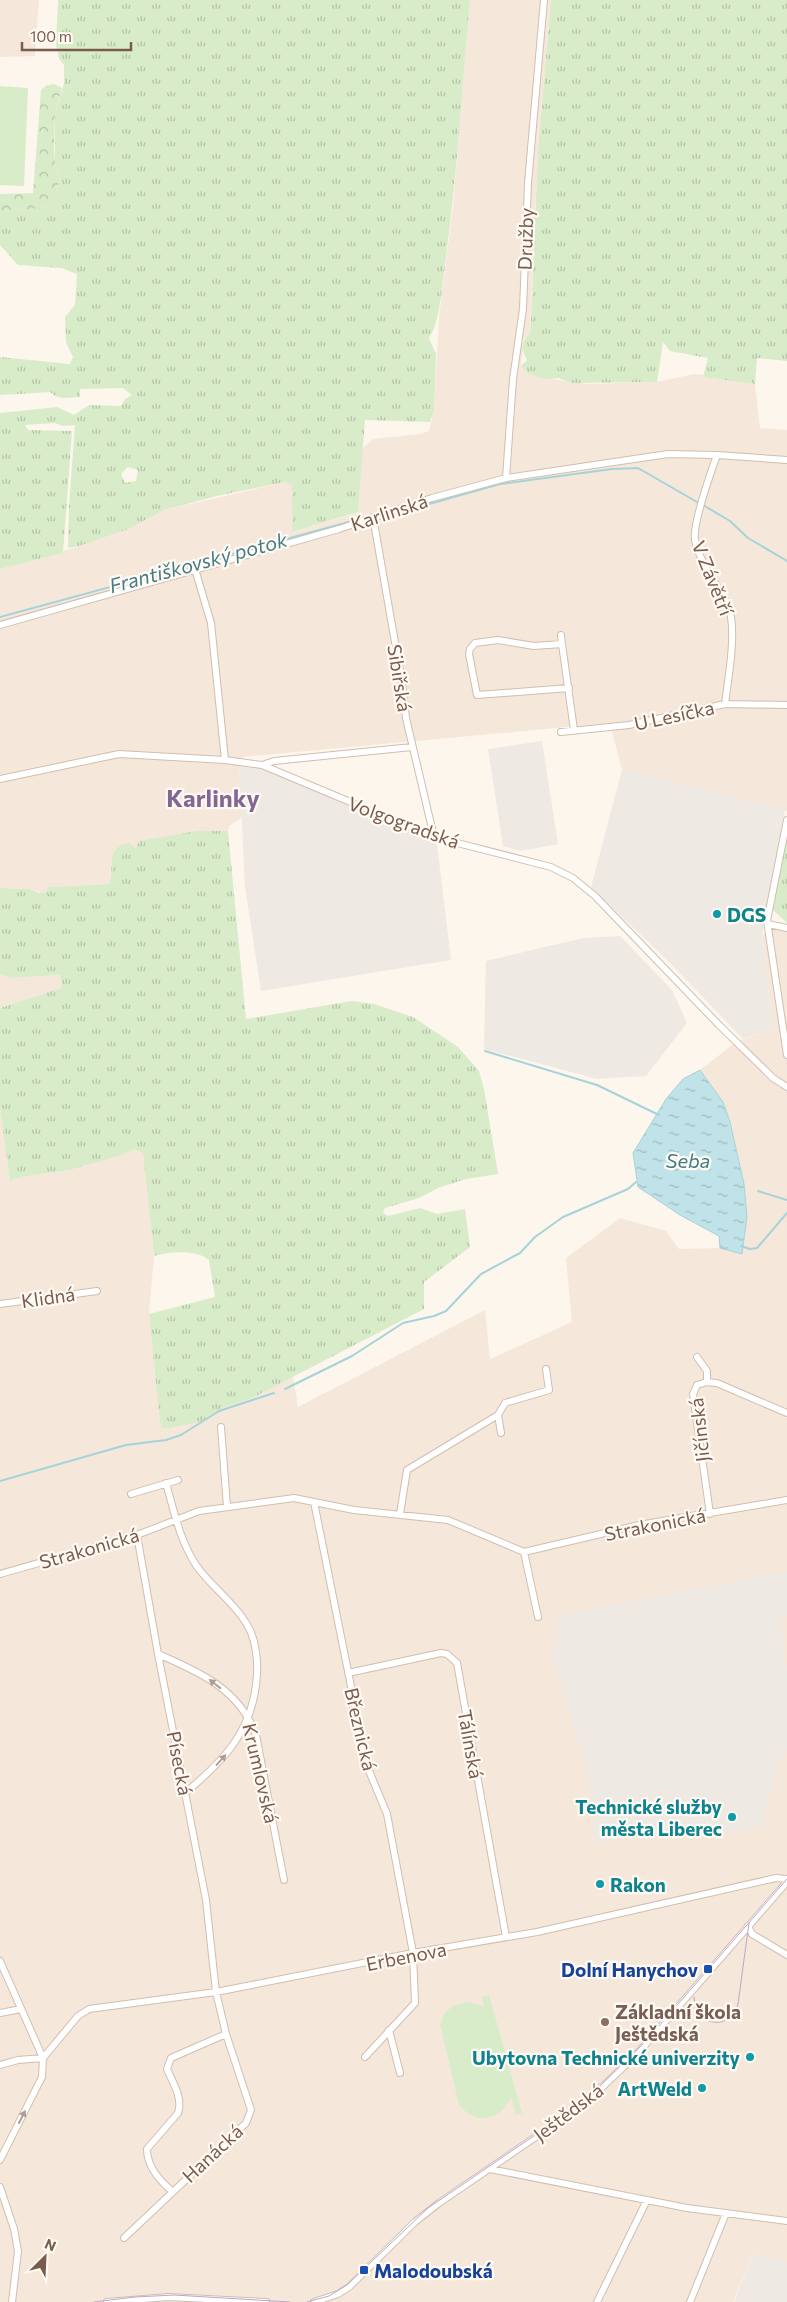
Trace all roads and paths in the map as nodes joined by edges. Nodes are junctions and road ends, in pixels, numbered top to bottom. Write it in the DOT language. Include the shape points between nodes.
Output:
graph roads {
  1 [pos="544,0"];
  2 [pos="717,454"];
  3 [pos="787,460"];
  4 [pos="506,478"];
  5 [pos="373,517"];
  6 [pos="195,569"];
  7 [pos="0,625"];
  8 [pos="561,635"];
  9 [pos="562,644"];
  10 [pos="569,688"];
  11 [pos="725,704"];
  12 [pos="787,705"];
  13 [pos="574,730"];
  14 [pos="560,732"];
  15 [pos="412,747"];
  16 [pos="225,760"];
  17 [pos="262,765"];
  18 [pos="0,779"];
  19 [pos="787,820"];
  20 [pos="434,837"];
  21 [pos="768,924"];
  22 [pos="787,928"];
  23 [pos="787,1055"];
  24 [pos="787,1088"];
  25 [pos="97,1291"];
  26 [pos="0,1304"];
  27 [pos="697,1357"];
  28 [pos="546,1369"];
  29 [pos="707,1382"];
  30 [pos="787,1413"];
  31 [pos="498,1415"];
  32 [pos="221,1427"];
  33 [pos="501,1433"];
  34 [pos="178,1480"];
  35 [pos="166,1484"];
  36 [pos="131,1494"];
  37 [pos="787,1500"];
  38 [pos="314,1502"];
  39 [pos="227,1507"];
  40 [pos="400,1514"];
  41 [pos="710,1514"];
  42 [pos="176,1520"];
  43 [pos="137,1535"];
  44 [pos="524,1552"];
  45 [pos="0,1574"];
  46 [pos="538,1617"];
  47 [pos="158,1654"];
  48 [pos="348,1672"];
  49 [pos="250,1718"];
  50 [pos="186,1793"];
  51 [pos="284,1880"];
  52 [pos="787,1880"];
  53 [pos="748,1926"];
  54 [pos="506,1938"];
  55 [pos="413,1953"];
  56 [pos="787,1955"];
  57 [pos="0,1961"];
  58 [pos="216,1992"];
  59 [pos="21,2009"];
  60 [pos="0,2013"];
  61 [pos="389,2030"];
  62 [pos="226,2034"];
  63 [pos="365,2057"];
  64 [pos="43,2058"];
  65 [pos="0,2065"];
  66 [pos="400,2073"];
  67 [pos="0,2160"];
  68 [pos="490,2168"];
  69 [pos="0,2187"];
  70 [pos="172,2191"];
  71 [pos="647,2200"];
  72 [pos="726,2213"];
  73 [pos="787,2221"];
  74 [pos="124,2238"];
  75 [pos="12,2302"];
  76 [pos="107,2302"];
  77 [pos="266,2302"];
  78 [pos="314,2302"];
  79 [pos="323,2302"];
  80 [pos="597,2302"];
  81 [pos="690,2302"];
  1 -- 4 [label="street, Družby" via="528,183 523,310 513,379"];
  2 -- 3 [label="street, Karlinská"];
  2 -- 4 [label="street, Karlinská" via="668,454"];
  2 -- 11 [label="street, V Závětří" via="701,504 695,539 710,578 727,603 733,632"];
  4 -- 5 [label="street, Karlinská"];
  5 -- 6 [label="street, Karlinská"];
  5 -- 15 [label="street, Sibiřská"];
  6 -- 7 [label="street, Karlinská"];
  6 -- 16 [label="street" via="211,624"];
  8 -- 9 [label="street"];
  9 -- 10 [label="street"];
  9 -- 10 [label="street" via="534,646 498,640 475,643 469,654 478,699"];
  10 -- 13 [label="street"];
  11 -- 12 [label="street, U Lesíčka"];
  11 -- 13 [label="street, U Lesíčka" via="629,724"];
  13 -- 14 [label="street, U Lesíčka"];
  15 -- 17 [label="street" via="274,761"];
  15 -- 20 [label="street, Sibiřská"];
  16 -- 17 [label="street, Volgogradská"];
  16 -- 18 [label="street, Volgogradská" via="119,754"];
  17 -- 20 [label="street, Volgogradská"];
  19 -- 21 [label="street"];
  20 -- 24 [label="street, Volgogradská" via="534,861 573,878 595,896 773,1078"];
  21 -- 22 [label="street"];
  21 -- 23 [label="street"];
  25 -- 26 [label="street, Klidná"];
  27 -- 29 [label="street, Jičínská" via="707,1371"];
  28 -- 31 [label="street" via="550,1390 505,1403"];
  29 -- 30 [label="street" via="717,1383"];
  29 -- 41 [label="street, Jičínská" via="697,1385 693,1394"];
  31 -- 33 [label="street"];
  31 -- 40 [label="street" via="407,1470"];
  32 -- 39 [label="street"];
  34 -- 35 [label="street"];
  35 -- 36 [label="street"];
  35 -- 42 [label="street"];
  37 -- 41 [label="street, Strakonická"];
  38 -- 39 [label="street, Strakonická" via="294,1498"];
  38 -- 40 [label="street, Strakonická"];
  38 -- 48 [label="street, Březnická"];
  39 -- 42 [label="street, Strakonická" via="199,1511"];
  40 -- 44 [label="street, Strakonická" via="448,1520"];
  41 -- 44 [label="street, Strakonická" via="639,1525"];
  42 -- 43 [label="street, Strakonická"];
  42 -- 49 [label="street" via="197,1566 247,1624 258,1661 256,1698"];
  43 -- 45 [label="street, Strakonická"];
  43 -- 47 [label="street, Písecká"];
  44 -- 46 [label="street"];
  49 -- 47 [label="street, Krumlovská, one-way" via="209,1678"];
  47 -- 50 [label="street, Písecká"];
  48 -- 54 [label="street, Tálínská" via="441,1653 457,1663"];
  48 -- 55 [label="street, Březnická" via="367,1766 387,1814"];
  50 -- 49 [label="street, one-way" via="233,1747"];
  49 -- 51 [label="street, Krumlovská"];
  50 -- 58 [label="street, Písecká" via="206,1900"];
  52 -- 53 [label="street, Ještědská"];
  52 -- 54 [label="street, Erbenova" via="776,1878"];
  53 -- 56 [label="street" via="752,1934"];
  53 -- 68 [label="street, Ještědská" via="637,2054 598,2091"];
  54 -- 55 [label="street, Erbenova"];
  55 -- 58 [label="street, Erbenova"];
  55 -- 61 [label="street, Březnická" via="415,2003"];
  57 -- 59 [label="street"];
  58 -- 62 [label="street, Hanácká"];
  58 -- 64 [label="street, Erbenova" via="89,2009 78,2016"];
  59 -- 60 [label="street"];
  59 -- 64 [label="street"];
  61 -- 63 [label="street, Březnická"];
  61 -- 66 [label="street"];
  62 -- 70 [label="street, Hanácká" via="248,2097 249,2116 246,2123"];
  62 -- 70 [label="street" via="170,2058 167,2064 180,2108 146,2149 160,2181"];
  64 -- 65 [label="street"];
  67 -- 64 [label="street, one-way" via="42,2077"];
  68 -- 71 [label="street"];
  68 -- 79 [label="street, Ještědská" via="415,2222 349,2287"];
  69 -- 75 [label="street" via="18,2250"];
  70 -- 74 [label="street, Hanácká"];
  71 -- 72 [label="street"];
  71 -- 80 [label="street"];
  72 -- 73 [label="street"];
  72 -- 81 [label="street"];
  76 -- 77 [label="street" via="168,2297"];
  78 -- 79 [label="street, Ještědská"];
}
